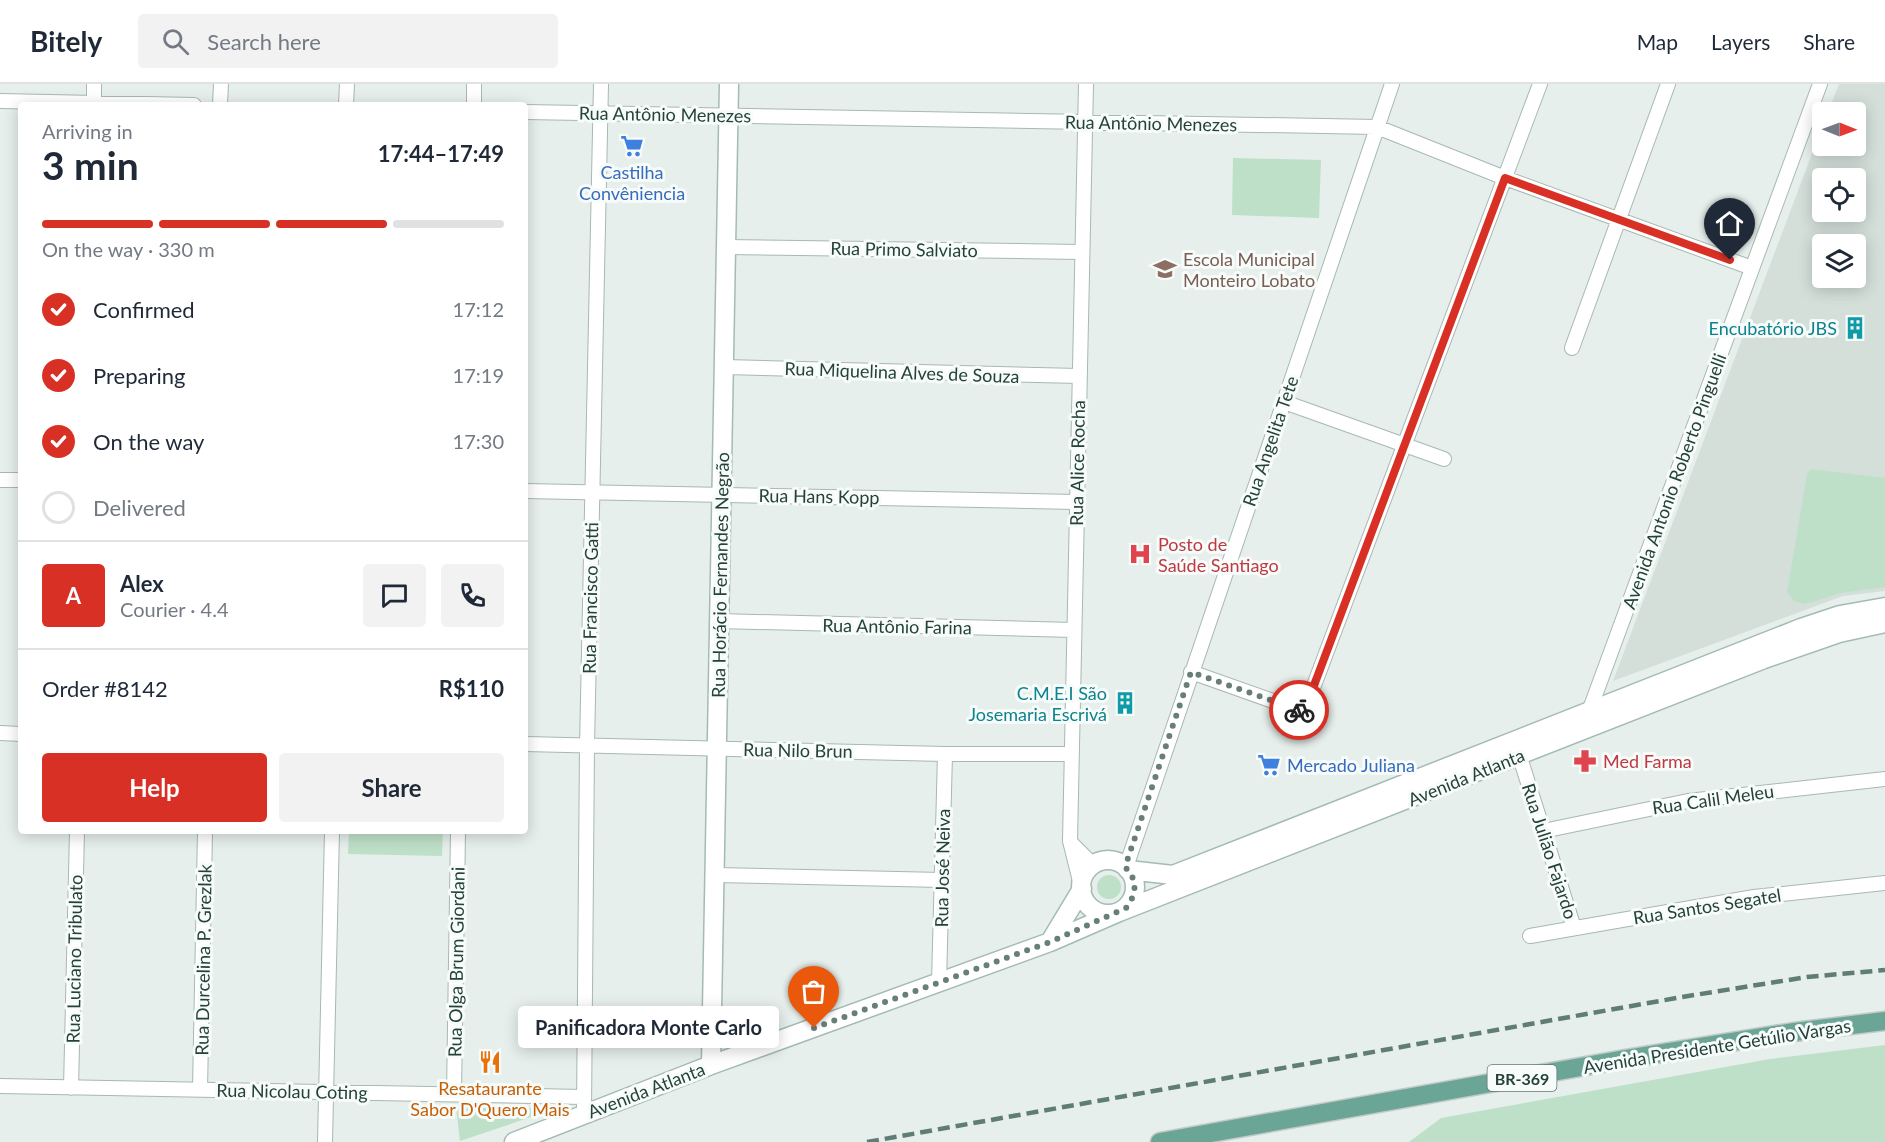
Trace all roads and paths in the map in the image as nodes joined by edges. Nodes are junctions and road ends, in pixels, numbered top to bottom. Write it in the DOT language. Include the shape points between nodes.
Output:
graph roads {
  1 [pos="94,84"];
  2 [pos="220,84"];
  3 [pos="346,84"];
  4 [pos="474,84"];
  5 [pos="601,84"];
  6 [pos="729,84"];
  7 [pos="1086,84"];
  8 [pos="1392,84"];
  9 [pos="1540,84"];
  10 [pos="1668,84"];
  11 [pos="1820,84"];
  12 [pos="0,101"];
  13 [pos="31,102"];
  14 [pos="94,102"];
  15 [pos="220,102"];
  16 [pos="346,102"];
  17 [pos="474,102"];
  18 [pos="528,112"];
  19 [pos="600,114"];
  20 [pos="729,116"];
  21 [pos="1085,122"];
  22 [pos="1377,127"];
  23 [pos="1505,178"];
  24 [pos="1618,220"];
  25 [pos="726,247"];
  26 [pos="1082,252"];
  27 [pos="1752,268"];
  28 [pos="1572,348"];
  29 [pos="725,367"];
  30 [pos="1079,376"];
  31 [pos="1284,402"];
  32 [pos="1403,445"];
  33 [pos="1444,459"];
  34 [pos="0,480"];
  35 [pos="18,480"];
  36 [pos="528,491"];
  37 [pos="592,492"];
  38 [pos="720,494"];
  39 [pos="1076,502"];
  40 [pos="1885,607"];
  41 [pos="719,621"];
  42 [pos="1885,623"];
  43 [pos="1074,630"];
  44 [pos="1191,672"];
  45 [pos="1590,709"];
  46 [pos="1595,727"];
  47 [pos="0,734"];
  48 [pos="18,734"];
  49 [pos="528,744"];
  50 [pos="587,746"];
  51 [pos="718,748"];
  52 [pos="1517,748"];
  53 [pos="945,754"];
  54 [pos="1071,754"];
  55 [pos="1885,779"];
  56 [pos="1408,792"];
  57 [pos="1543,831"];
  58 [pos="77,834"];
  59 [pos="205,834"];
  60 [pos="332,834"];
  61 [pos="458,834"];
  62 [pos="1070,841"];
  63 [pos="1093,866"];
  64 [pos="1127,868"];
  65 [pos="716,875"];
  66 [pos="942,880"];
  67 [pos="1885,883"];
  68 [pos="1082,889"];
  69 [pos="1119,912"];
  70 [pos="1574,928"];
  71 [pos="1530,936"];
  72 [pos="1050,942"];
  73 [pos="939,983"];
  74 [pos="1885,1021"];
  75 [pos="711,1065"];
  76 [pos="0,1086"];
  77 [pos="71,1088"];
  78 [pos="200,1090"];
  79 [pos="326,1092"];
  80 [pos="454,1093"];
  81 [pos="584,1105"];
  82 [pos="325,1142"];
  83 [pos="514,1142"];
  84 [pos="1160,1142"];
  1 -- 14 [label="street"];
  2 -- 15 [label="street"];
  3 -- 16 [label="street"];
  4 -- 17 [label="street"];
  5 -- 19 [label="street, Rua Francisco Gatti"];
  6 -- 20 [label="street, Rua Horácio Fernandes Negrão"];
  7 -- 21 [label="street, Rua Alice Rocha"];
  8 -- 22 [label="street, Rua Angelita Tete"];
  9 -- 23 [label="street"];
  10 -- 24 [label="street"];
  11 -- 27 [label="street, Avenida Antonio Roberto Pinguelli"];
  12 -- 13 [label="street"];
  18 -- 19 [label="street, Rua Antônio Menezes"];
  19 -- 20 [label="street, Rua Antônio Menezes"];
  19 -- 37 [label="street, Rua Francisco Gatti"];
  20 -- 21 [label="street, Rua Antônio Menezes"];
  20 -- 25 [label="street, Rua Horácio Fernandes Negrão"];
  21 -- 22 [label="street, Rua Antônio Menezes"];
  21 -- 26 [label="street, Rua Alice Rocha"];
  22 -- 23 [label="street, Rua Antônio Menezes"];
  22 -- 31 [label="street, Rua Angelita Tete"];
  23 -- 24 [label="street, Rua Antônio Menezes"];
  23 -- 32 [label="street"];
  24 -- 27 [label="street, Rua Antônio Menezes"];
  24 -- 28 [label="street"];
  25 -- 26 [label="street, Rua Primo Salviato"];
  25 -- 29 [label="street, Rua Horácio Fernandes Negrão"];
  26 -- 30 [label="street, Rua Alice Rocha"];
  27 -- 45 [label="street, Avenida Antonio Roberto Pinguelli"];
  29 -- 30 [label="street, Rua Miquelina Alves de Souza"];
  29 -- 38 [label="street, Rua Horácio Fernandes Negrão"];
  30 -- 39 [label="street, Rua Alice Rocha"];
  31 -- 32 [label="street"];
  31 -- 44 [label="street, Rua Angelita Tete"];
  32 -- 33 [label="street"];
  32 -- 44 [label="street" via="1304,712"];
  34 -- 35 [label="street"];
  36 -- 37 [label="street, Rua Hans Kopp"];
  37 -- 38 [label="street, Rua Hans Kopp"];
  37 -- 50 [label="street, Rua Francisco Gatti"];
  38 -- 39 [label="street, Rua Hans Kopp"];
  38 -- 41 [label="street, Rua Horácio Fernandes Negrão"];
  39 -- 43 [label="street, Rua Alice Rocha"];
  40 -- 45 [label="street, Avenida Atlanta" via="1840,615 1801,628"];
  41 -- 43 [label="street, Rua Antônio Farina"];
  41 -- 51 [label="street, Rua Horácio Fernandes Negrão"];
  42 -- 46 [label="street, Avenida Atlanta" via="1802,645"];
  43 -- 54 [label="street, Rua Alice Rocha"];
  44 -- 64 [label="street, Rua Angelita Tete"];
  45 -- 46 [label="street"];
  45 -- 52 [label="street, Avenida Atlanta"];
  46 -- 52 [label="street, Avenida Atlanta"];
  47 -- 48 [label="street"];
  49 -- 50 [label="street, Rua Nilo Brun"];
  50 -- 51 [label="street, Rua Nilo Brun"];
  50 -- 81 [label="street, Rua Francisco Gatti"];
  51 -- 53 [label="street, Rua Nilo Brun"];
  51 -- 65 [label="street, Rua Horácio Fernandes Negrão"];
  52 -- 56 [label="street, Avenida Atlanta"];
  52 -- 57 [label="street, Rua Julião Fajardo"];
  53 -- 54 [label="street, Rua Nilo Brun"];
  53 -- 66 [label="street, Rua José Neiva"];
  54 -- 62 [label="street, Rua Alice Rocha"];
  55 -- 57 [label="street, Rua Calil Meleu" via="1688,801"];
  56 -- 64 [label="street, Avenida Atlanta" via="1173,875"];
  56 -- 69 [label="street, Avenida Atlanta"];
  57 -- 70 [label="street, Rua Julião Fajardo"];
  58 -- 77 [label="street, Rua Luciano Tribulato"];
  59 -- 78 [label="street, Rua Durcelina P. Grezlak"];
  60 -- 79 [label="street"];
  61 -- 80 [label="street, Rua Olga Brum Giordani"];
  62 -- 63 [label="street"];
  62 -- 68 [label="street, Rua Alice Rocha"];
  63 -- 64 [label="street" via="1109,861"];
  63 -- 68 [label="street" via="1086,872"];
  64 -- 69 [label="street" via="1133,877 1134,893 1126,908"];
  65 -- 66 [label="street"];
  65 -- 75 [label="street, Rua Horácio Fernandes Negrão"];
  66 -- 73 [label="street, Rua José Neiva"];
  67 -- 70 [label="street, Rua Santos Segatel" via="1754,897"];
  68 -- 69 [label="street" via="1083,898 1094,910"];
  68 -- 72 [label="street"];
  69 -- 72 [label="street, Avenida Atlanta"];
  70 -- 71 [label="street, Rua Santos Segatel"];
  72 -- 73 [label="street, Avenida Atlanta"];
  73 -- 75 [label="street, Avenida Atlanta"];
  74 -- 84 [label="main road, Avenida Presidente Getúlio Vargas / BR-369" via="1625,1059"];
  75 -- 81 [label="street, Avenida Atlanta"];
  76 -- 77 [label="street, Rua Nicolau Coting"];
  77 -- 78 [label="street, Rua Nicolau Coting"];
  78 -- 79 [label="street, Rua Nicolau Coting"];
  79 -- 80 [label="street, Rua Nicolau Coting"];
  79 -- 82 [label="street"];
  80 -- 81 [label="street, Rua Nicolau Coting"];
  81 -- 83 [label="street, Avenida Atlanta"];
}
